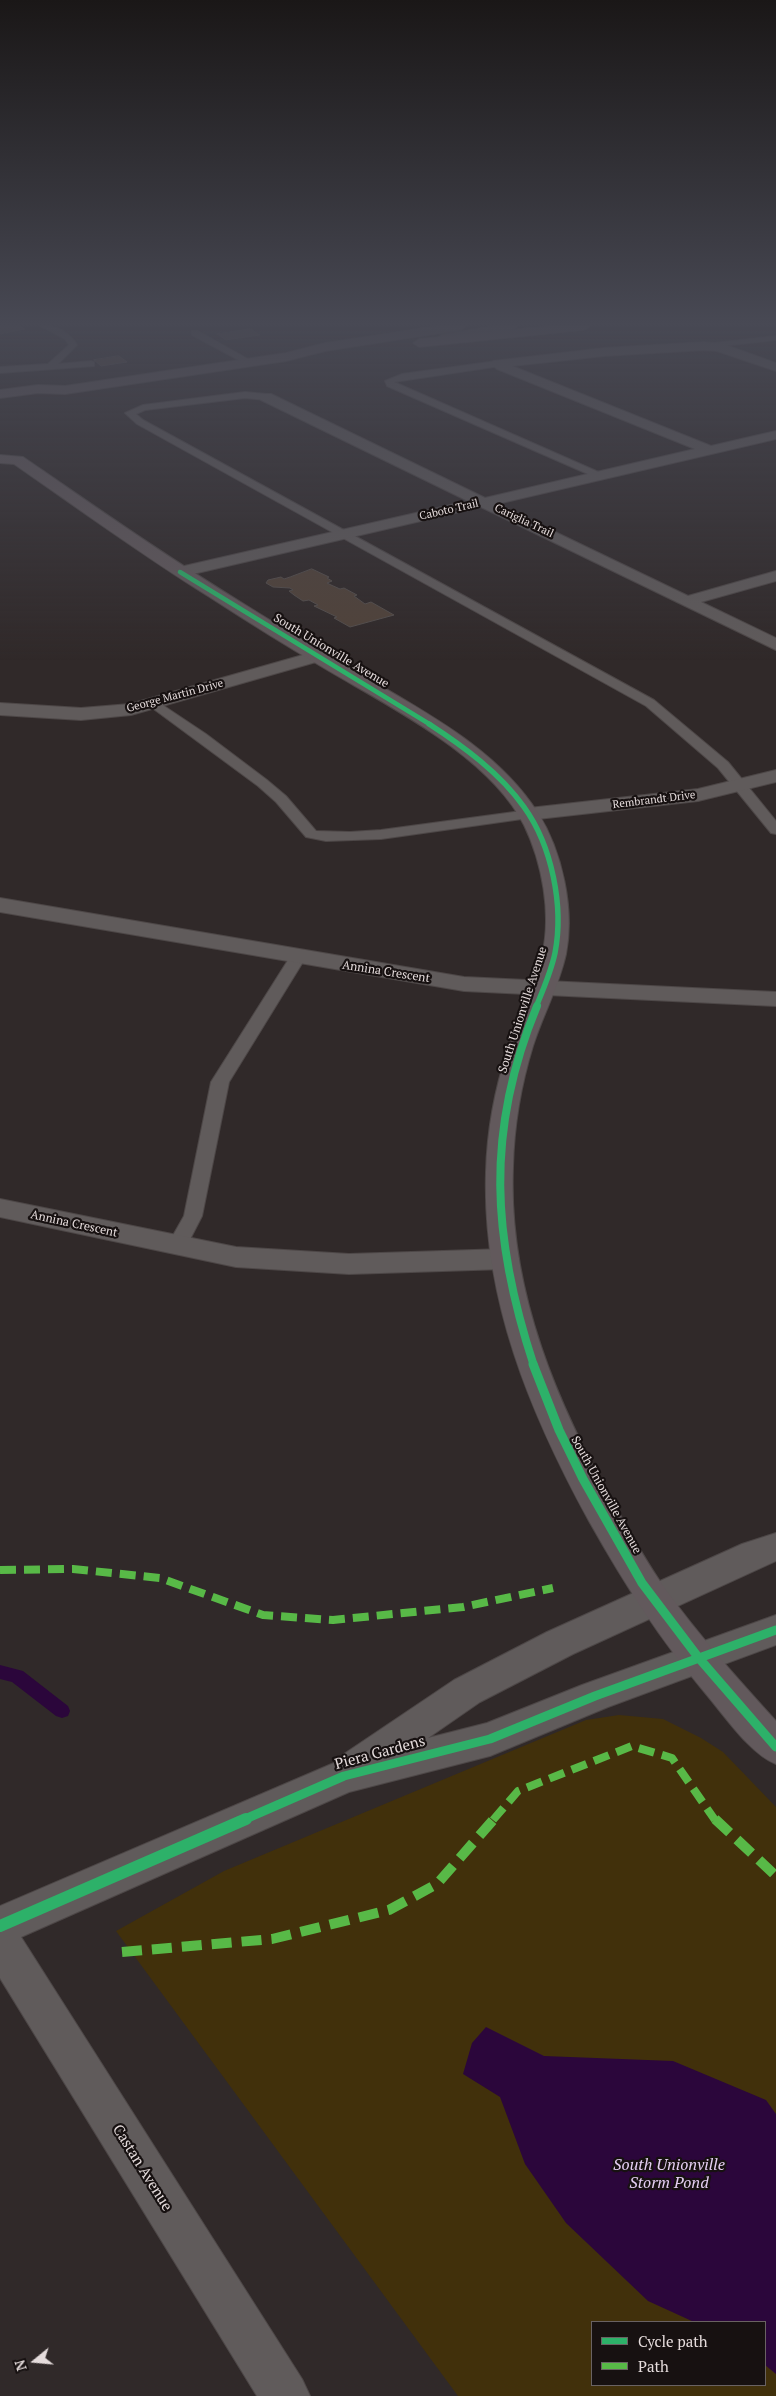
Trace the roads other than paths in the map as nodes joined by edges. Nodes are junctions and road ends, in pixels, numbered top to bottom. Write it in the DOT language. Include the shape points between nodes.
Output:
graph roads {
  1 [pos="169,438"];
  2 [pos="350,438"];
  3 [pos="513,438"];
  4 [pos="679,438"];
  5 [pos="765,438"];
  6 [pos="7,446"];
  7 [pos="711,451"];
  8 [pos="0,459"];
  9 [pos="18,460"];
  10 [pos="600,476"];
  11 [pos="483,502"];
  12 [pos="344,535"];
  13 [pos="180,572"];
  14 [pos="776,576"];
  15 [pos="687,601"];
  16 [pos="776,644"];
  17 [pos="317,656"];
  18 [pos="155,704"];
  19 [pos="0,709"];
  20 [pos="776,776"];
  21 [pos="740,785"];
  22 [pos="529,814"];
  23 [pos="776,830"];
  24 [pos="0,905"];
  25 [pos="298,957"];
  26 [pos="543,988"];
  27 [pos="776,999"];
  28 [pos="0,1208"];
  29 [pos="177,1246"];
  30 [pos="505,1259"];
  31 [pos="776,1547"];
  32 [pos="653,1600"];
  33 [pos="776,1630"];
  34 [pos="700,1659"];
  35 [pos="776,1747"];
  36 [pos="344,1776"];
  37 [pos="0,1926"];
  38 [pos="0,1940"];
  39 [pos="285,2396"];
  1 -- 12 [label="lane, Cariglia Trail"];
  2 -- 11 [label="street, Cariglia Trail"];
  3 -- 10 [label="lane"];
  4 -- 7 [label="street"];
  5 -- 7 [label="street, Caboto Trail"];
  6 -- 9 [label="street, South Unionville Avenue" via="21,455"];
  7 -- 10 [label="street, Caboto Trail"];
  8 -- 9 [label="street"];
  9 -- 13 [label="street, South Unionville Avenue"];
  10 -- 11 [label="street, Caboto Trail"];
  11 -- 12 [label="street, Caboto Trail"];
  11 -- 15 [label="street, Cariglia Trail"];
  12 -- 13 [label="street, Caboto Trail"];
  12 -- 21 [label="lane" via="650,703 723,765"];
  13 -- 17 [label="street, South Unionville Avenue"];
  14 -- 15 [label="street"];
  15 -- 16 [label="street, Cariglia Trail"];
  17 -- 18 [label="street, George Martin Drive"];
  17 -- 22 [label="street, South Unionville Avenue" via="461,745 484,763"];
  18 -- 19 [label="street, George Martin Drive" via="81,714"];
  18 -- 22 [label="lane" via="270,789 289,806 310,834 319,837 354,837"];
  20 -- 21 [label="street, Rembrandt Drive"];
  21 -- 22 [label="street, Rembrandt Drive" via="698,794"];
  21 -- 23 [label="lane"];
  22 -- 26 [label="street, South Unionville Avenue" via="552,877 555,900 555,954"];
  24 -- 25 [label="street, Annina Crescent"];
  25 -- 26 [label="street, Annina Crescent" via="464,984"];
  25 -- 29 [label="lane" via="220,1082 193,1216"];
  26 -- 27 [label="street, Annina Crescent"];
  26 -- 30 [label="street, South Unionville Avenue" via="522,1043 503,1119 499,1174"];
  28 -- 29 [label="street, Annina Crescent"];
  29 -- 30 [label="street, Annina Crescent" via="236,1257 349,1264"];
  30 -- 32 [label="street, South Unionville Avenue" via="515,1309 534,1372 561,1437"];
  31 -- 32 [label="street, Piera Gardens"];
  32 -- 34 [label="street, South Unionville Avenue"];
  32 -- 36 [label="street, Piera Gardens" via="466,1691"];
  33 -- 34 [label="street, Piera Gardens"];
  34 -- 35 [label="street, South Unionville Avenue"];
  34 -- 36 [label="street, Piera Gardens" via="595,1696 490,1739"];
  36 -- 37 [label="street, Piera Gardens"];
  38 -- 39 [label="street, Castan Avenue"];
}
